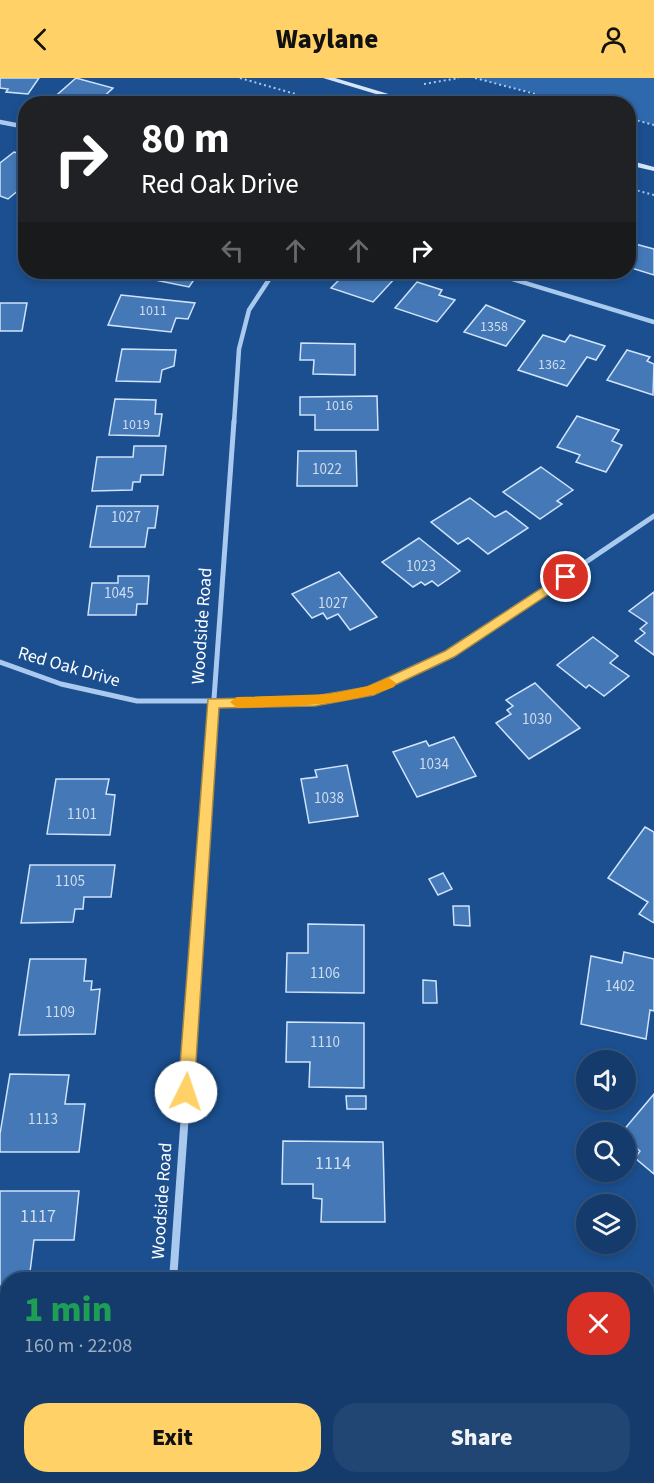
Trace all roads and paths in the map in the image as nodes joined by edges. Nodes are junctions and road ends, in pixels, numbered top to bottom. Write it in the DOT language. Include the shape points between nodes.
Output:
graph roads {
  1 [pos="240,78"];
  2 [pos="327,78"];
  3 [pos="459,78"];
  4 [pos="475,78"];
  5 [pos="421,84"];
  6 [pos="302,96"];
  7 [pos="391,96"];
  8 [pos="543,96"];
  9 [pos="636,120"];
  10 [pos="0,122"];
  11 [pos="654,124"];
  12 [pos="18,125"];
  13 [pos="636,164"];
  14 [pos="654,169"];
  15 [pos="636,190"];
  16 [pos="654,195"];
  17 [pos="269,279"];
  18 [pos="512,279"];
  19 [pos="654,322"];
  20 [pos="654,516"];
  21 [pos="0,662"];
  22 [pos="213,703"];
  23 [pos="173,1272"];
  1 -- 6 [label="path"];
  2 -- 7 [label="main road"];
  3 -- 5 [label="path"];
  4 -- 8 [label="path"];
  9 -- 11 [label="path"];
  10 -- 12 [label="street"];
  13 -- 14 [label="main road"];
  15 -- 16 [label="path"];
  17 -- 22 [label="street, Woodside Road" via="256,296 241,336"];
  18 -- 19 [label="street"];
  20 -- 22 [label="street, Red Oak Drive" via="450,654 401,678 369,691 332,699"];
  21 -- 22 [label="street, Red Oak Drive" via="99,694 137,701"];
  22 -- 23 [label="street, Woodside Road"];
}
